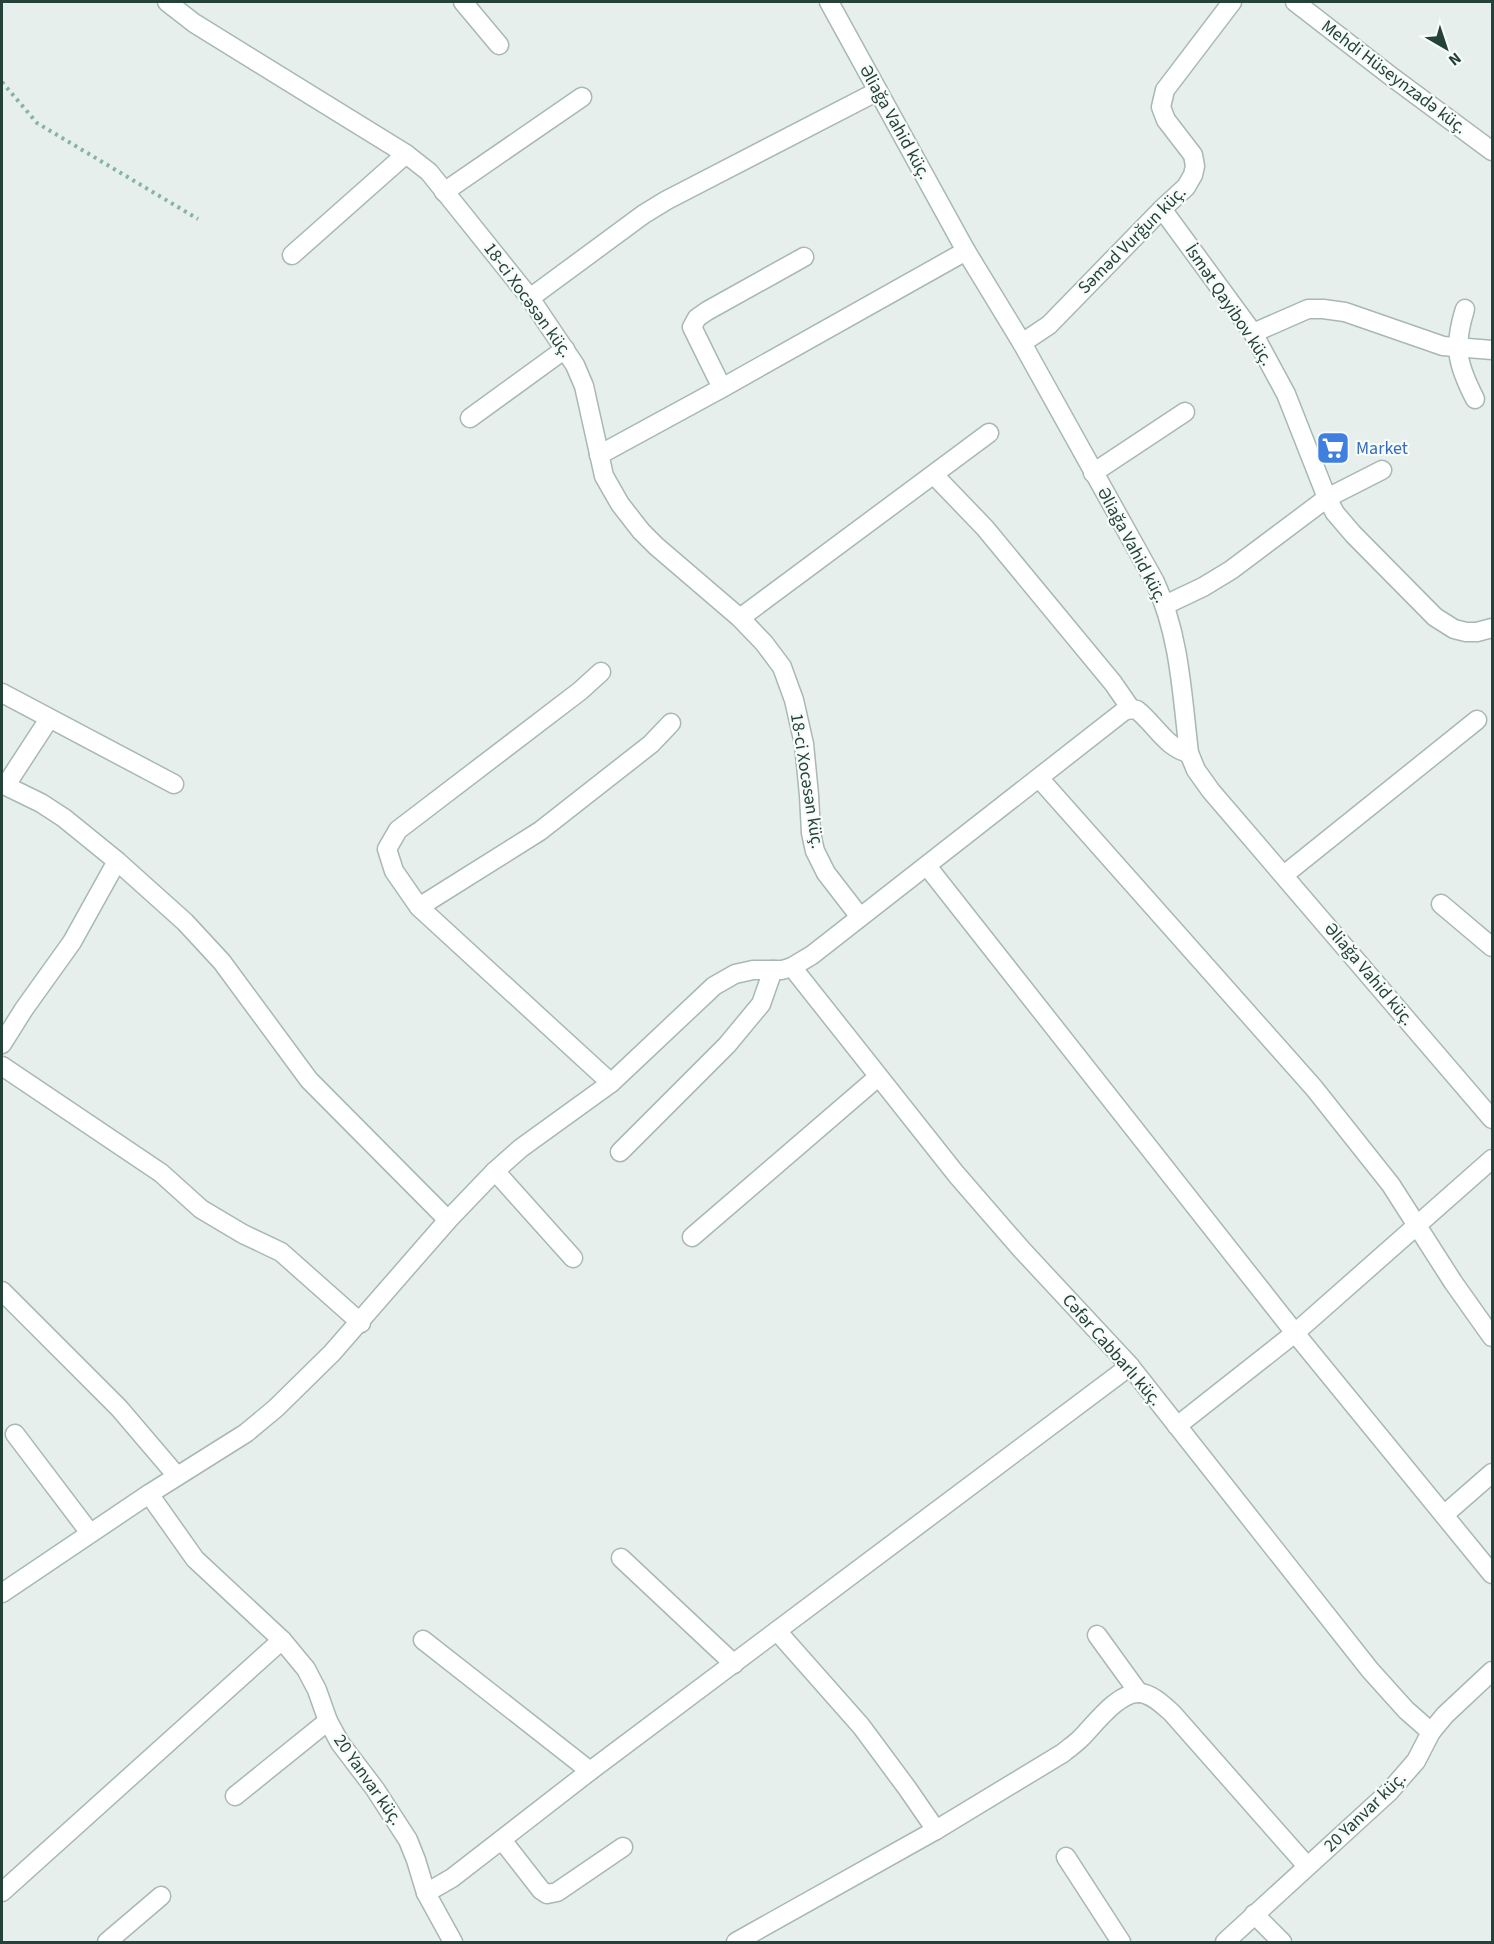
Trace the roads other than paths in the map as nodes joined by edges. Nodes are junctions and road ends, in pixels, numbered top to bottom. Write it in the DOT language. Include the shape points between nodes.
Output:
graph roads {
  1 [pos="167,2"];
  2 [pos="463,2"];
  3 [pos="829,2"];
  4 [pos="1232,2"];
  5 [pos="1295,2"];
  6 [pos="499,45"];
  7 [pos="878,91"];
  8 [pos="582,97"];
  9 [pos="1492,152"];
  10 [pos="406,154"];
  11 [pos="444,192"];
  12 [pos="1162,209"];
  13 [pos="966,251"];
  14 [pos="292,255"];
  15 [pos="804,257"];
  16 [pos="530,298"];
  17 [pos="1465,309"];
  18 [pos="1253,333"];
  19 [pos="1022,343"];
  20 [pos="1457,347"];
  21 [pos="565,349"];
  22 [pos="1492,350"];
  23 [pos="722,388"];
  24 [pos="1474,399"];
  25 [pos="1185,411"];
  26 [pos="470,418"];
  27 [pos="989,433"];
  28 [pos="599,455"];
  29 [pos="1382,470"];
  30 [pos="1093,474"];
  31 [pos="935,476"];
  32 [pos="1327,498"];
  33 [pos="1165,605"];
  34 [pos="740,618"];
  35 [pos="1492,628"];
  36 [pos="601,672"];
  37 [pos="2,693"];
  38 [pos="1131,709"];
  39 [pos="49,719"];
  40 [pos="1477,720"];
  41 [pos="671,723"];
  42 [pos="1189,753"];
  43 [pos="1039,778"];
  44 [pos="174,784"];
  45 [pos="4,785"];
  46 [pos="117,861"];
  47 [pos="927,866"];
  48 [pos="1284,875"];
  49 [pos="1442,903"];
  50 [pos="419,907"];
  51 [pos="860,917"];
  52 [pos="1492,947"];
  53 [pos="792,967"];
  54 [pos="773,970"];
  55 [pos="2,1044"];
  56 [pos="2,1066"];
  57 [pos="878,1077"];
  58 [pos="611,1083"];
  59 [pos="1492,1119"];
  60 [pos="620,1152"];
  61 [pos="1492,1159"];
  62 [pos="495,1171"];
  63 [pos="448,1220"];
  64 [pos="1417,1227"];
  65 [pos="692,1237"];
  66 [pos="573,1258"];
  67 [pos="4,1300"];
  68 [pos="361,1323"];
  69 [pos="1295,1333"];
  70 [pos="1492,1337"];
  71 [pos="1130,1366"];
  72 [pos="1177,1426"];
  73 [pos="15,1434"];
  74 [pos="1492,1473"];
  75 [pos="177,1476"];
  76 [pos="149,1494"];
  77 [pos="1445,1514"];
  78 [pos="90,1533"];
  79 [pos="621,1558"];
  80 [pos="1492,1574"];
  81 [pos="2,1593"];
  82 [pos="777,1631"];
  83 [pos="1097,1635"];
  84 [pos="282,1640"];
  85 [pos="423,1640"];
  86 [pos="734,1664"];
  87 [pos="1492,1671"];
  88 [pos="1139,1693"];
  89 [pos="328,1721"];
  90 [pos="1431,1732"];
  91 [pos="590,1771"];
  92 [pos="236,1796"];
  93 [pos="936,1830"];
  94 [pos="502,1840"];
  95 [pos="623,1847"];
  96 [pos="1066,1857"];
  97 [pos="1307,1866"];
  98 [pos="2,1892"];
  99 [pos="426,1893"];
  100 [pos="161,1896"];
  101 [pos="1254,1914"];
  102 [pos="107,1942"];
  103 [pos="453,1942"];
  104 [pos="736,1942"];
  105 [pos="1121,1942"];
  106 [pos="1225,1942"];
  107 [pos="1282,1942"];
  1 -- 10 [label="street, 18-ci Xocəsən küç." via="194,23"];
  2 -- 6 [label="street"];
  3 -- 7 [label="street, Əliağa Vahid küç."];
  4 -- 12 [label="street, Səməd Vurğun küç." via="1166,90 1161,107 1166,120 1193,155 1195,166 1186,187"];
  5 -- 9 [label="street, Mehdi Hüseynzadə küç."];
  7 -- 13 [label="street, Əliağa Vahid küç."];
  7 -- 16 [label="street" via="667,200"];
  8 -- 11 [label="street"];
  10 -- 11 [label="street, 18-ci Xocəsən küç." via="429,172"];
  10 -- 14 [label="street"];
  11 -- 16 [label="street, 18-ci Xocəsən küç."];
  12 -- 18 [label="street, İsmət Qayibov küç."];
  12 -- 19 [label="street, Səməd Vurğun küç." via="1049,325"];
  13 -- 19 [label="street, Əliağa Vahid küç."];
  13 -- 23 [label="street"];
  15 -- 23 [label="street" via="697,318 692,327"];
  16 -- 21 [label="street, 18-ci Xocəsən küç."];
  17 -- 20 [label="street"];
  18 -- 20 [label="street" via="1308,309 1323,309 1345,312 1443,346"];
  18 -- 32 [label="street, İsmət Qayibov küç." via="1286,394"];
  19 -- 30 [label="street, Əliağa Vahid küç."];
  20 -- 22 [label="street"];
  20 -- 24 [label="street"];
  21 -- 26 [label="street"];
  21 -- 28 [label="street, 18-ci Xocəsən küç." via="584,386"];
  23 -- 28 [label="street"];
  25 -- 30 [label="street"];
  27 -- 31 [label="street"];
  28 -- 34 [label="street, 18-ci Xocəsən küç." via="604,476 641,531"];
  29 -- 32 [label="street"];
  30 -- 33 [label="street, Əliağa Vahid küç."];
  31 -- 34 [label="street"];
  31 -- 38 [label="street" via="985,528"];
  32 -- 33 [label="street" via="1232,570"];
  32 -- 35 [label="street, İsmət Qayibov küç." via="1353,534 1436,617 1466,632"];
  33 -- 42 [label="street, Əliağa Vahid küç." via="1176,646"];
  34 -- 51 [label="street, 18-ci Xocəsən küç." via="782,667 804,744 815,851 826,873"];
  36 -- 50 [label="street" via="398,830 387,849 394,871"];
  37 -- 39 [label="street"];
  38 -- 42 [label="street" via="1143,715 1180,751"];
  38 -- 43 [label="street"];
  39 -- 44 [label="street"];
  39 -- 45 [label="street"];
  40 -- 48 [label="street"];
  41 -- 50 [label="street" via="651,744 540,831"];
  42 -- 48 [label="street, Əliağa Vahid küç." via="1211,791"];
  43 -- 47 [label="street"];
  43 -- 64 [label="street" via="1314,1088 1391,1185"];
  45 -- 46 [label="street" via="42,803"];
  46 -- 55 [label="street" via="72,942"];
  46 -- 63 [label="street" via="185,922 260,1012 309,1080"];
  47 -- 51 [label="street"];
  47 -- 69 [label="street"];
  48 -- 59 [label="street, Əliağa Vahid küç."];
  49 -- 52 [label="street"];
  50 -- 58 [label="street"];
  51 -- 53 [label="street"];
  53 -- 54 [label="street"];
  53 -- 57 [label="street, Cəfər Cabbarlı küç."];
  54 -- 58 [label="street" via="735,974 714,986"];
  54 -- 60 [label="street" via="761,1004 727,1045"];
  56 -- 68 [label="street" via="161,1173 201,1209 281,1252"];
  57 -- 65 [label="street"];
  57 -- 71 [label="street, Cəfər Cabbarlı küç." via="963,1183"];
  58 -- 62 [label="street"];
  61 -- 64 [label="street"];
  62 -- 63 [label="street"];
  62 -- 66 [label="street"];
  63 -- 68 [label="street"];
  64 -- 69 [label="street"];
  64 -- 70 [label="street"];
  67 -- 75 [label="street" via="119,1408"];
  68 -- 75 [label="street" via="246,1433"];
  69 -- 72 [label="street"];
  69 -- 77 [label="street"];
  71 -- 72 [label="street, Cəfər Cabbarlı küç."];
  71 -- 82 [label="street"];
  72 -- 90 [label="street, Cəfər Cabbarlı küç." via="1370,1670"];
  73 -- 78 [label="street"];
  74 -- 77 [label="street"];
  75 -- 76 [label="street"];
  76 -- 78 [label="street"];
  76 -- 84 [label="street, 20 Yanvar küç." via="195,1558"];
  77 -- 80 [label="street"];
  78 -- 81 [label="street"];
  79 -- 86 [label="street"];
  82 -- 86 [label="street"];
  82 -- 93 [label="street" via="861,1726"];
  83 -- 88 [label="street"];
  84 -- 89 [label="street, 20 Yanvar küç." via="306,1669"];
  84 -- 98 [label="street"];
  85 -- 91 [label="street"];
  86 -- 91 [label="street"];
  87 -- 90 [label="street, 20 Yanvar küç."];
  88 -- 93 [label="street" via="1125,1696 1062,1753"];
  88 -- 97 [label="street" via="1172,1713"];
  89 -- 92 [label="street"];
  89 -- 99 [label="street, 20 Yanvar küç." via="408,1840"];
  90 -- 97 [label="street, 20 Yanvar küç." via="1404,1776"];
  91 -- 94 [label="street"];
  93 -- 104 [label="street"];
  94 -- 95 [label="street" via="547,1894 557,1892"];
  94 -- 99 [label="street"];
  96 -- 105 [label="street"];
  97 -- 101 [label="street, 20 Yanvar küç."];
  99 -- 103 [label="street, 20 Yanvar küç."];
  100 -- 102 [label="street"];
  101 -- 106 [label="street, 20 Yanvar küç."];
  101 -- 107 [label="street"];
}
